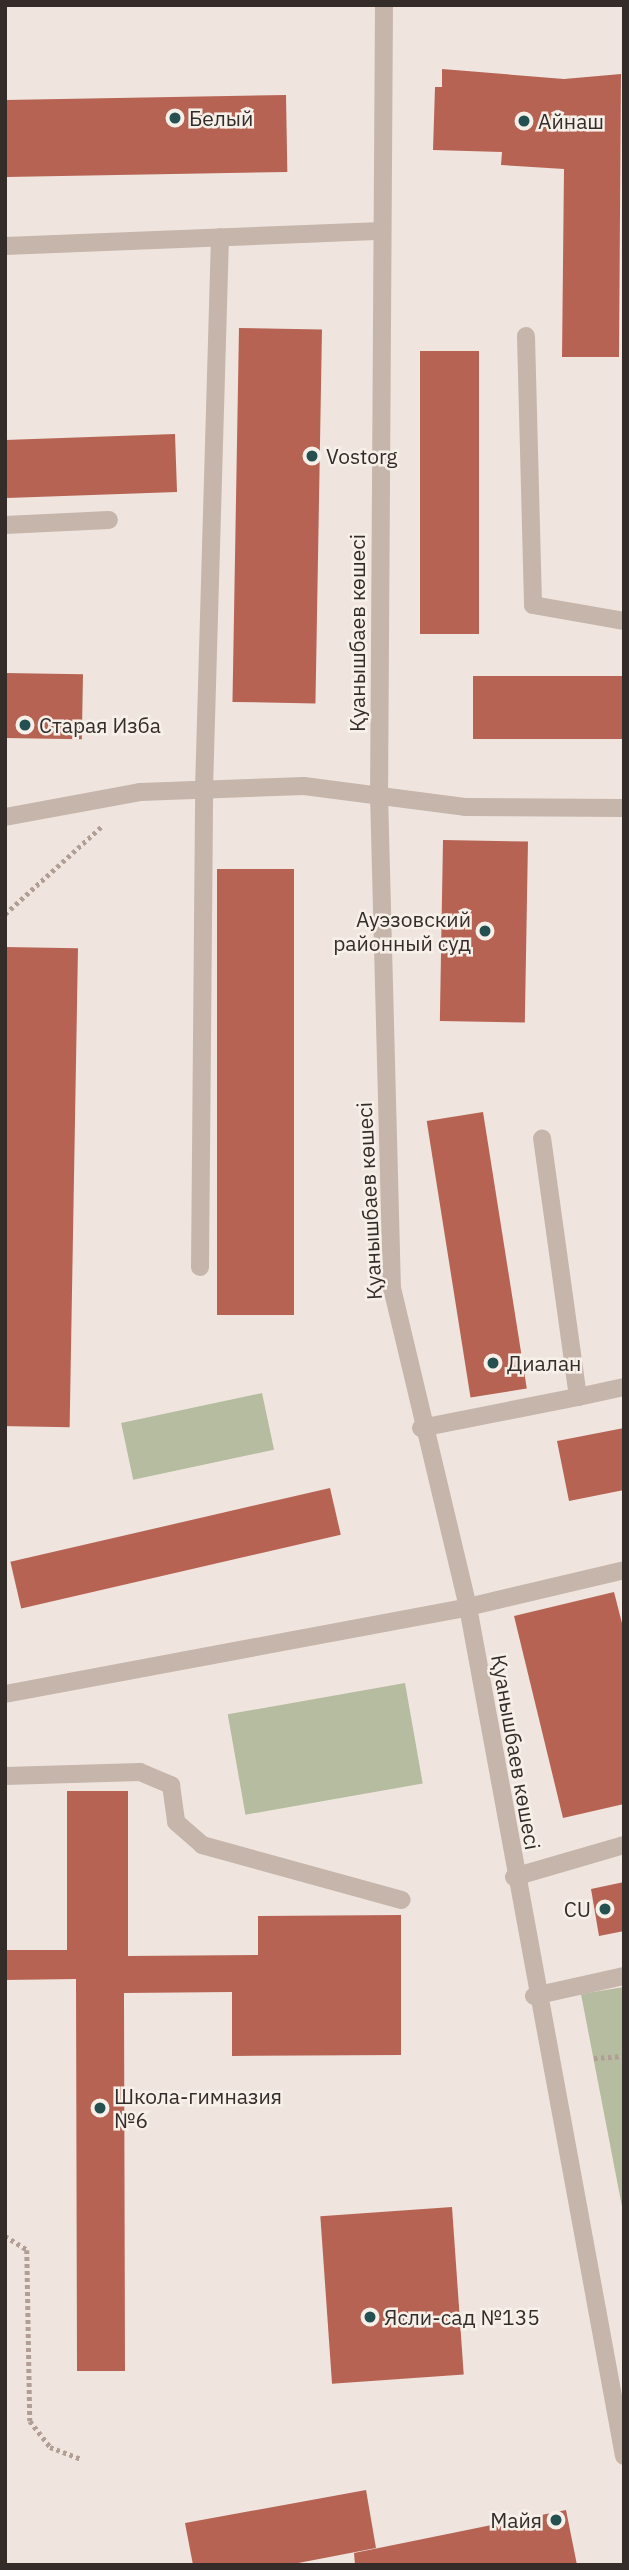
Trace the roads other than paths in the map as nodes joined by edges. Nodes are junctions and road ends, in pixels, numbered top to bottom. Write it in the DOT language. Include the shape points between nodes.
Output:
graph roads {
  1 [pos="384,5"];
  2 [pos="382,231"];
  3 [pos="220,237"];
  4 [pos="5,246"];
  5 [pos="526,336"];
  6 [pos="109,520"];
  7 [pos="5,525"];
  8 [pos="624,621"];
  9 [pos="204,789"];
  10 [pos="379,794"];
  11 [pos="624,808"];
  12 [pos="5,817"];
  13 [pos="542,1138"];
  14 [pos="200,1267"];
  15 [pos="624,1387"];
  16 [pos="578,1397"];
  17 [pos="421,1428"];
  18 [pos="624,1570"];
  19 [pos="468,1607"];
  20 [pos="5,1694"];
  21 [pos="6,1778"];
  22 [pos="624,1845"];
  23 [pos="514,1877"];
  24 [pos="402,1900"];
  25 [pos="624,1976"];
  26 [pos="534,1996"];
  27 [pos="624,2456"];
  1 -- 2 [label="street, Қуанышбаев көшесі"];
  2 -- 3 [label="street"];
  2 -- 10 [label="street, Қуанышбаев көшесі"];
  3 -- 4 [label="street"];
  3 -- 9 [label="street"];
  5 -- 8 [label="street" via="533,604"];
  6 -- 7 [label="street"];
  9 -- 10 [label="street" via="304,786"];
  9 -- 12 [label="street" via="140,792"];
  9 -- 14 [label="street"];
  10 -- 11 [label="street" via="465,807"];
  10 -- 17 [label="street, Қуанышбаев көшесі" via="392,1287"];
  13 -- 16 [label="street"];
  15 -- 16 [label="street"];
  16 -- 17 [label="street"];
  17 -- 19 [label="street, Қуанышбаев көшесі"];
  18 -- 19 [label="street"];
  19 -- 20 [label="street"];
  19 -- 23 [label="street, Қуанышбаев көшесі"];
  21 -- 24 [label="street" via="140,1772 171,1785 176,1822 202,1845"];
  22 -- 23 [label="street"];
  23 -- 26 [label="street, Қуанышбаев көшесі"];
  25 -- 26 [label="street"];
  26 -- 27 [label="street, Қуанышбаев көшесі"];
}
